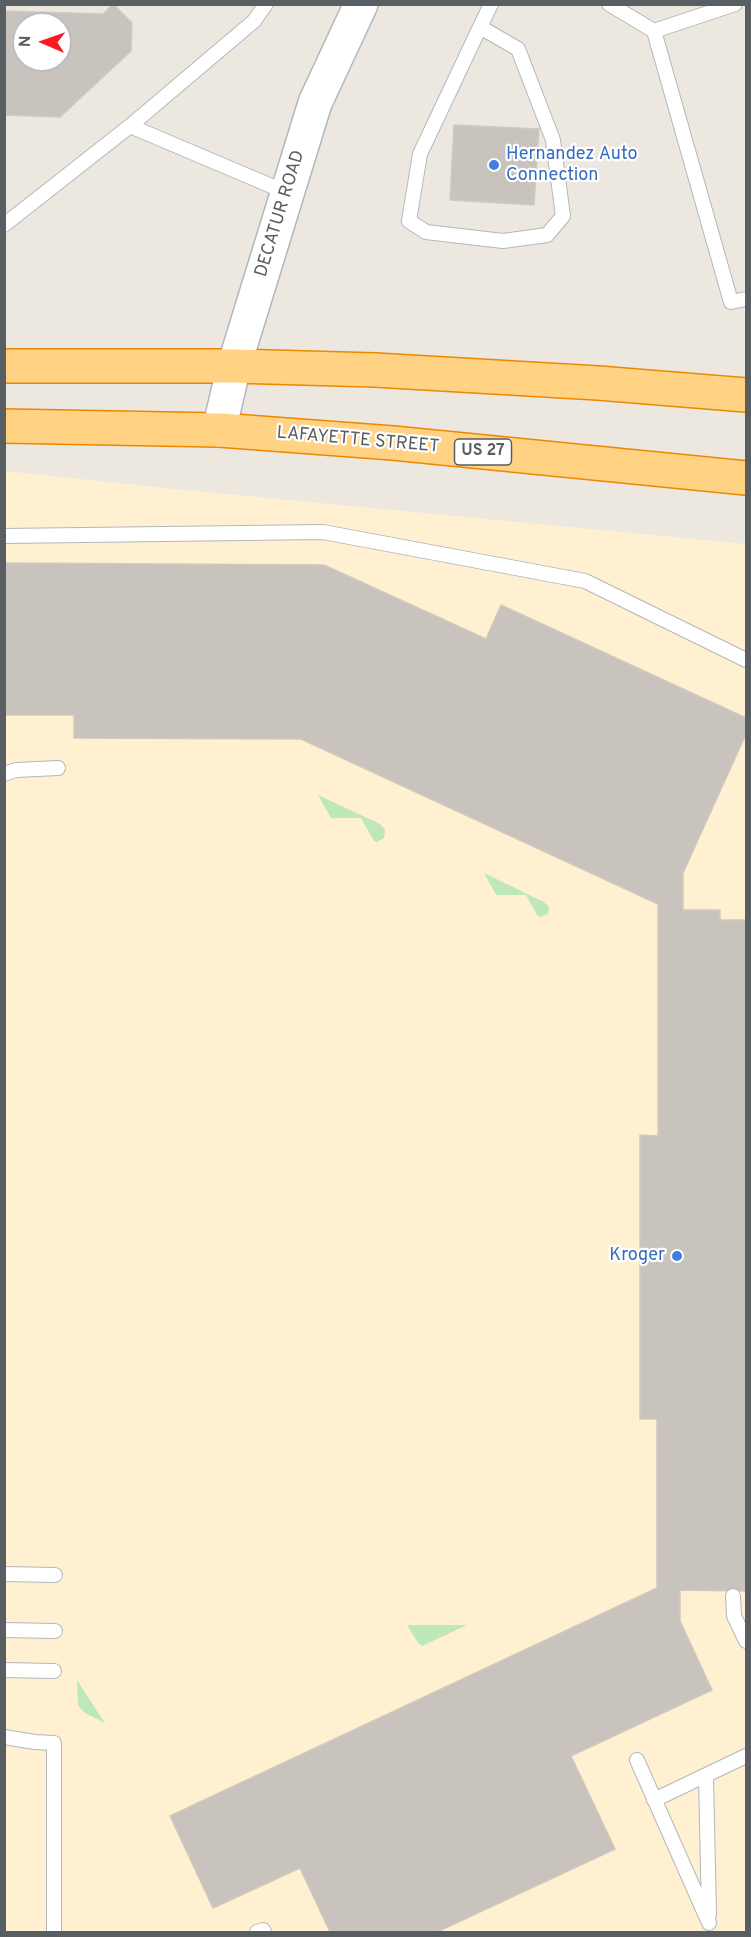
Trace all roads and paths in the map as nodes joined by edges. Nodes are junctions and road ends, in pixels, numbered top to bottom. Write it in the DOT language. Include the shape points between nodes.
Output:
graph roads {
  1 [pos="266,4"];
  2 [pos="361,4"];
  3 [pos="491,4"];
  4 [pos="609,4"];
  5 [pos="735,4"];
  6 [pos="480,27"];
  7 [pos="654,31"];
  8 [pos="130,126"];
  9 [pos="288,193"];
  10 [pos="4,225"];
  11 [pos="747,298"];
  12 [pos="4,366"];
  13 [pos="234,366"];
  14 [pos="747,395"];
  15 [pos="4,426"];
  16 [pos="219,430"];
  17 [pos="747,478"];
  18 [pos="4,536"];
  19 [pos="747,660"];
  20 [pos="58,768"];
  21 [pos="4,774"];
  22 [pos="4,1574"];
  23 [pos="55,1575"];
  24 [pos="734,1596"];
  25 [pos="4,1630"];
  26 [pos="55,1631"];
  27 [pos="747,1641"];
  28 [pos="4,1670"];
  29 [pos="54,1671"];
  30 [pos="4,1737"];
  31 [pos="747,1755"];
  32 [pos="637,1760"];
  33 [pos="706,1776"];
  34 [pos="654,1800"];
  35 [pos="709,1928"];
  36 [pos="54,1932"];
  37 [pos="257,1932"];
  38 [pos="264,1932"];
  1 -- 8 [label="lane" via="254,21"];
  2 -- 9 [label="street, DECATUR ROAD" via="315,103"];
  3 -- 6 [label="lane"];
  4 -- 7 [label="lane"];
  5 -- 7 [label="lane"];
  6 -- 6 [label="lane" via="420,154 409,221 426,232 503,241 547,235 563,216 553,140 518,49"];
  7 -- 11 [label="lane" via="730,302"];
  8 -- 9 [label="lane"];
  8 -- 10 [label="lane"];
  9 -- 13 [label="street, DECATUR ROAD"];
  12 -- 13 [label="highway"];
  13 -- 14 [label="highway" via="375,370"];
  13 -- 16 [label="street, DECATUR ROAD"];
  15 -- 16 [label="highway, LAFAYETTE STREET / US 27"];
  16 -- 17 [label="highway, LAFAYETTE STREET / US 27"];
  18 -- 19 [label="lane" via="322,532 585,581"];
  20 -- 21 [label="lane"];
  22 -- 23 [label="lane"];
  24 -- 27 [label="lane" via="734,1616"];
  25 -- 26 [label="lane"];
  28 -- 29 [label="lane"];
  30 -- 36 [label="lane" via="54,1743"];
  31 -- 33 [label="lane"];
  32 -- 34 [label="lane"];
  33 -- 34 [label="lane"];
  33 -- 35 [label="lane"];
  34 -- 35 [label="lane"];
  37 -- 38 [label="lane"];
}
